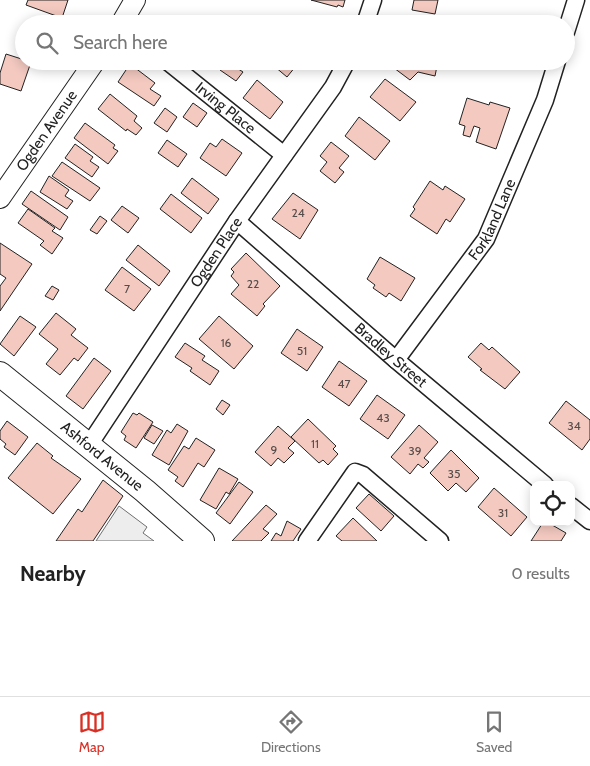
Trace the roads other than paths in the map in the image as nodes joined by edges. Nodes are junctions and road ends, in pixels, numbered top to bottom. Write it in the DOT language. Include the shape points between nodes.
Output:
graph roads {
  1 [pos="135,0"];
  2 [pos="373,0"];
  3 [pos="576,0"];
  4 [pos="126,15"];
  5 [pos="368,15"];
  6 [pos="571,15"];
  7 [pos="89,70"];
  8 [pos="178,70"];
  9 [pos="342,70"];
  10 [pos="554,70"];
  11 [pos="284,155"];
  12 [pos="0,198"];
  13 [pos="237,221"];
  14 [pos="396,360"];
  15 [pos="0,374"];
  16 [pos="89,445"];
  17 [pos="541,481"];
  18 [pos="575,509"];
  19 [pos="590,521"];
  20 [pos="202,541"];
  21 [pos="307,541"];
  22 [pos="440,541"];
  1 -- 4 [label="street"];
  2 -- 5 [label="street"];
  3 -- 6 [label="street"];
  7 -- 12 [label="street, Ogden Avenue"];
  8 -- 11 [label="street, Irving Place"];
  9 -- 11 [label="street, Ogden Place"];
  10 -- 14 [label="street, Forkland Lane" via="545,100 486,239"];
  11 -- 13 [label="street, Ogden Place"];
  13 -- 14 [label="street, Bradley Street"];
  13 -- 16 [label="street, Ogden Place"];
  14 -- 17 [label="street, Bradley Street"];
  15 -- 16 [label="main road, Ashford Avenue"];
  16 -- 20 [label="main road, Ashford Avenue"];
  18 -- 19 [label="street"];
  21 -- 22 [label="street" via="355,472 363,475"];
}
